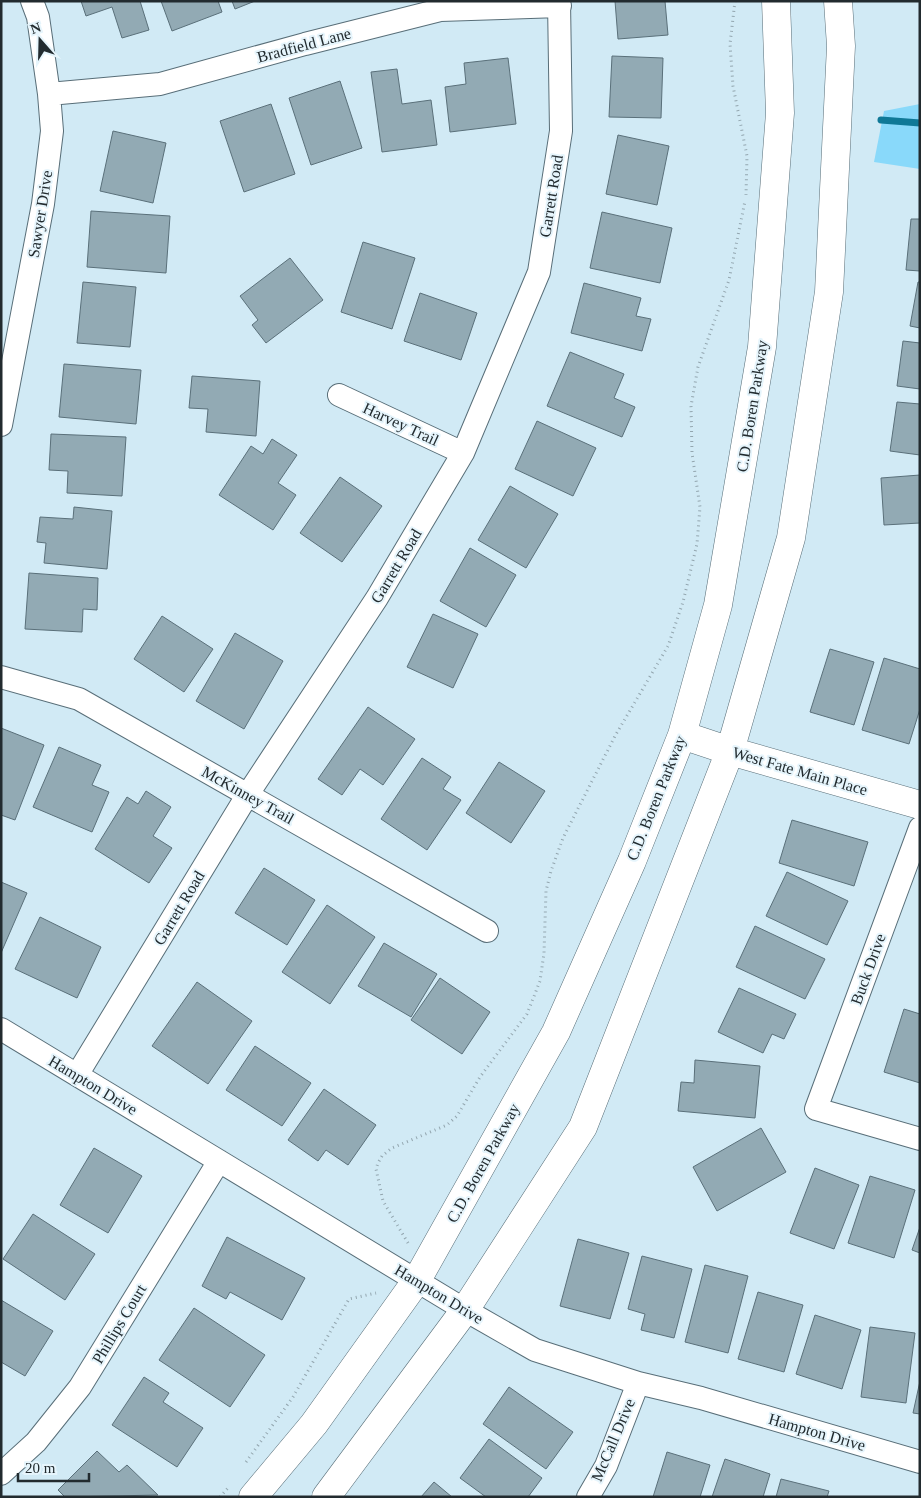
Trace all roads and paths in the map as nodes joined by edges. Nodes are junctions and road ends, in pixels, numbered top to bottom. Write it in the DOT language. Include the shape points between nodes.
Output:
graph roads {
  1 [pos="32,1"];
  2 [pos="734,1"];
  3 [pos="776,1"];
  4 [pos="838,1"];
  5 [pos="560,4"];
  6 [pos="50,94"];
  7 [pos="339,394"];
  8 [pos="1,425"];
  9 [pos="463,453"];
  10 [pos="1,677"];
  11 [pos="682,735"];
  12 [pos="730,751"];
  13 [pos="248,794"];
  14 [pos="920,805"];
  15 [pos="920,828"];
  16 [pos="487,931"];
  17 [pos="1,1029"];
  18 [pos="77,1075"];
  19 [pos="920,1139"];
  20 [pos="219,1161"];
  21 [pos="394,1266"];
  22 [pos="417,1280"];
  23 [pos="466,1310"];
  24 [pos="638,1383"];
  25 [pos="920,1462"];
  26 [pos="242,1467"];
  27 [pos="1,1474"];
  28 [pos="242,1489"];
  29 [pos="220,1497"];
  30 [pos="326,1497"];
  31 [pos="588,1497"];
  1 -- 6 [label="street, Sawyer Drive" via="38,17"];
  2 -- 21 [label="path" via="730,44 733,86 746,156 746,200 730,280 698,367 692,406 692,453 700,507 697,544 683,602 668,646 615,736 563,838 546,891 540,982 527,1014 480,1077 457,1116 447,1125 392,1148 378,1163 376,1169 383,1201 408,1243"];
  3 -- 11 [label="street, C.D. Boren Parkway" via="780,113 762,347 718,605"];
  4 -- 12 [label="street" via="841,46 829,292 791,538"];
  5 -- 6 [label="street, Bradfield Lane" via="440,10 160,84"];
  5 -- 9 [label="street, Garrett Road" via="561,130 539,272"];
  6 -- 8 [label="street, Sawyer Drive" via="52,131 42,204"];
  7 -- 9 [label="street, Harvey Trail"];
  9 -- 13 [label="street, Garrett Road" via="377,598"];
  10 -- 13 [label="street, McKinney Trail" via="79,699"];
  11 -- 12 [label="street, West Fate Main Place"];
  11 -- 22 [label="street, C.D. Boren Parkway" via="632,861 556,1032"];
  12 -- 14 [label="street, West Fate Main Place"];
  12 -- 23 [label="street" via="584,1127"];
  13 -- 16 [label="street, McKinney Trail"];
  13 -- 18 [label="street, Garrett Road"];
  15 -- 19 [label="street, Buck Drive" via="816,1109"];
  17 -- 18 [label="street, Hampton Drive"];
  18 -- 20 [label="street, Hampton Drive"];
  20 -- 21 [label="street, Hampton Drive"];
  20 -- 27 [label="street, Phillips Court" via="80,1387 36,1442"];
  21 -- 22 [label="street, Hampton Drive"];
  21 -- 26 [label="path" via="376,1293 350,1299 293,1397"];
  22 -- 23 [label="street, Hampton Drive"];
  22 -- 28 [label="street, C.D. Boren Parkway" via="314,1424"];
  23 -- 24 [label="street, Hampton Drive" via="535,1350"];
  23 -- 30 [label="street"];
  24 -- 25 [label="street, Hampton Drive" via="701,1398"];
  24 -- 31 [label="street, McCall Drive" via="606,1466"];
  28 -- 29 [label="path"];
}
